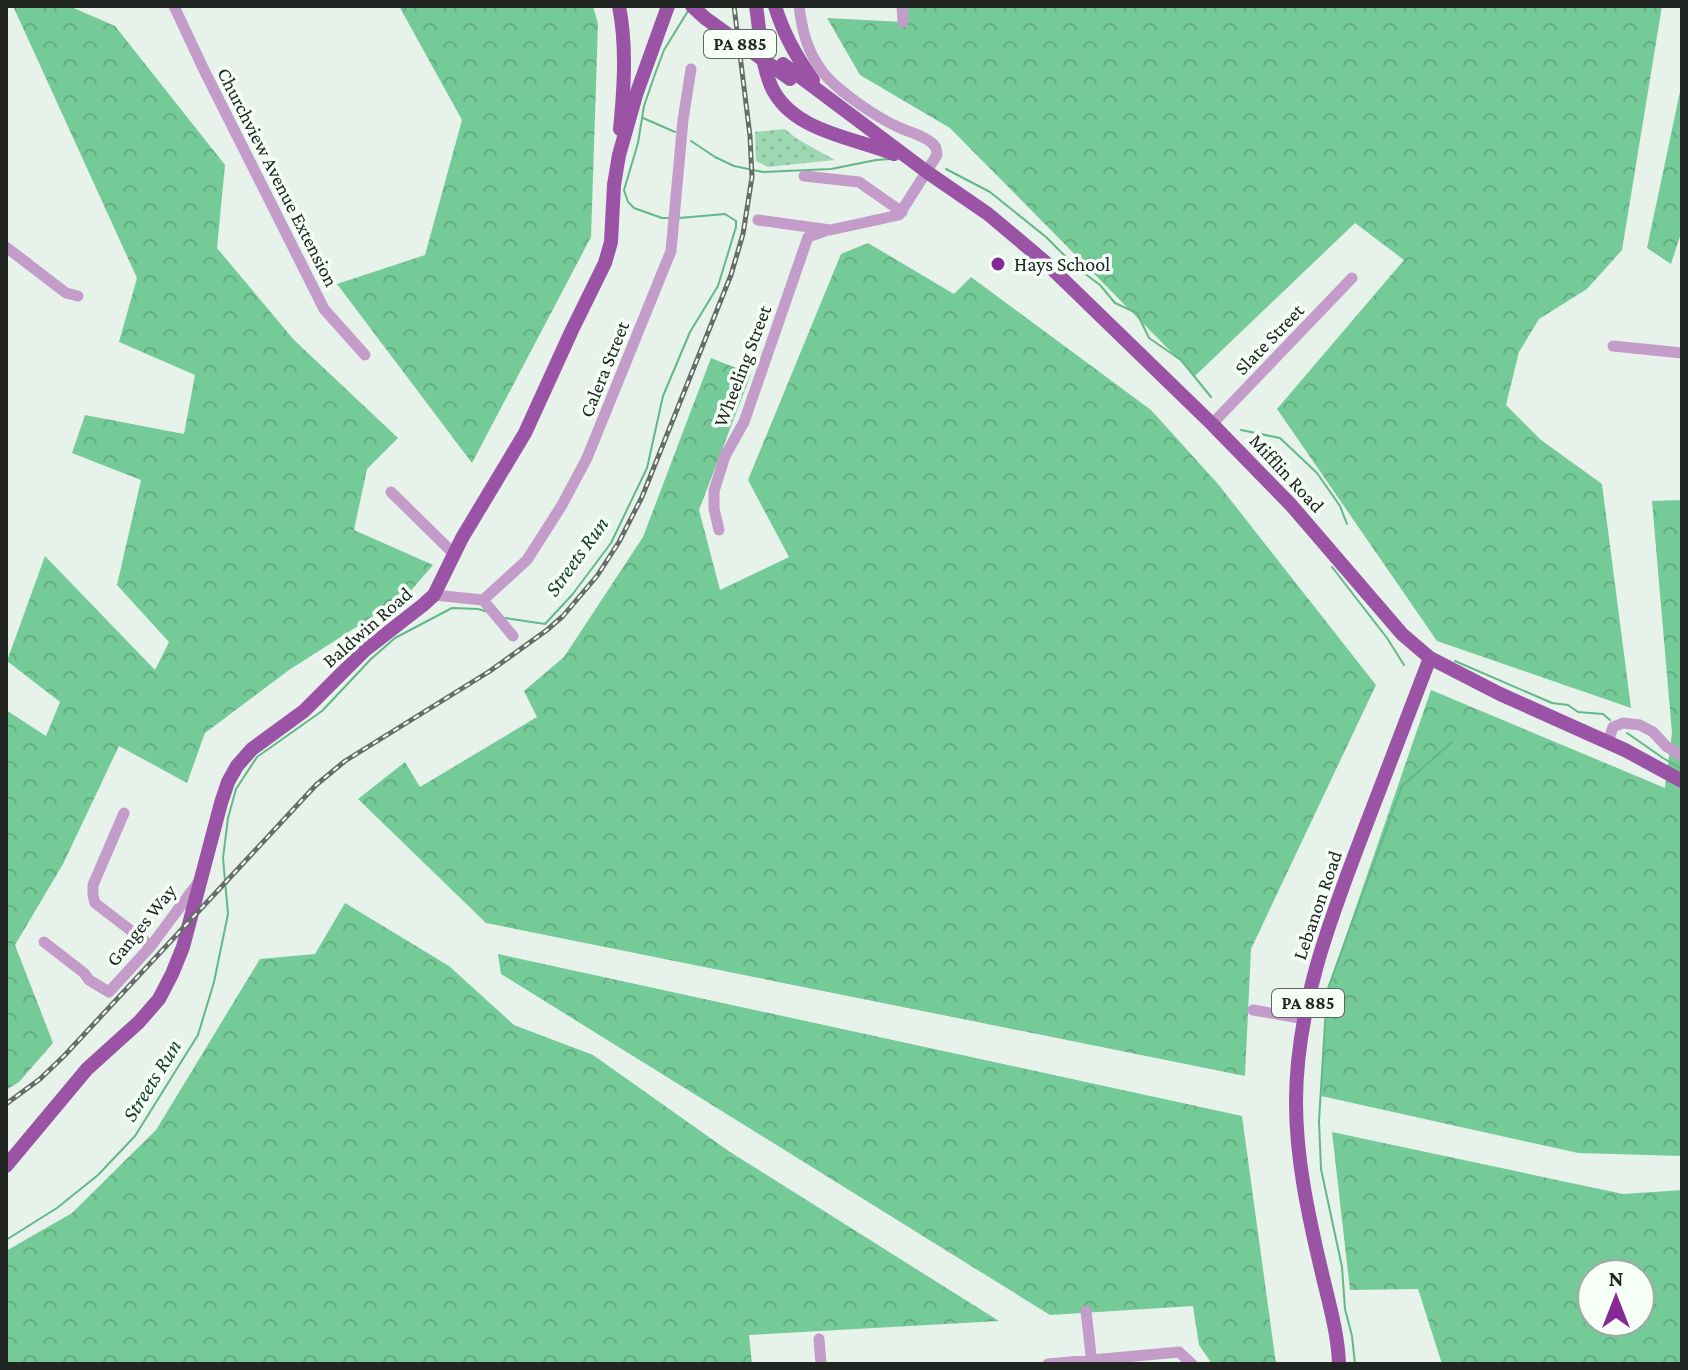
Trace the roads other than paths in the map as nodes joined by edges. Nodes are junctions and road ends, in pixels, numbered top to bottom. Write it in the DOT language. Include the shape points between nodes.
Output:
graph roads {
  1 [pos="174,6"];
  2 [pos="619,6"];
  3 [pos="668,6"];
  4 [pos="692,6"];
  5 [pos="705,6"];
  6 [pos="756,6"];
  7 [pos="775,6"];
  8 [pos="799,6"];
  9 [pos="902,6"];
  10 [pos="903,22"];
  11 [pos="691,69"];
  12 [pos="830,98"];
  13 [pos="890,144"];
  14 [pos="922,168"];
  15 [pos="804,176"];
  16 [pos="614,185"];
  17 [pos="902,212"];
  18 [pos="758,220"];
  19 [pos="830,230"];
  20 [pos="6,247"];
  21 [pos="1352,278"];
  22 [pos="78,296"];
  23 [pos="1613,346"];
  24 [pos="1682,353"];
  25 [pos="365,355"];
  26 [pos="1212,424"];
  27 [pos="391,492"];
  28 [pos="719,530"];
  29 [pos="453,553"];
  30 [pos="434,595"];
  31 [pos="487,605"];
  32 [pos="513,636"];
  33 [pos="1430,658"];
  34 [pos="1608,742"];
  35 [pos="1682,756"];
  36 [pos="1682,781"];
  37 [pos="124,813"];
  38 [pos="200,881"];
  39 [pos="44,942"];
  40 [pos="151,946"];
  41 [pos="1253,1010"];
  42 [pos="1305,1019"];
  43 [pos="6,1166"];
  44 [pos="1086,1311"];
  45 [pos="819,1339"];
  46 [pos="1092,1362"];
  47 [pos="821,1364"];
  48 [pos="1048,1364"];
  49 [pos="1192,1364"];
  50 [pos="1339,1364"];
  1 -- 25 [label="street, Churchview Avenue Extension" via="324,309"];
  2 -- 16 [label="main road" via="624,69"];
  3 -- 16 [label="main road, Baldwin Road" via="636,95"];
  4 -- 13 [label="main road, Mifflin Road / PA 885, bridge"];
  5 -- 12 [label="main road, Mifflin Road / PA 885"];
  6 -- 14 [label="main road" via="767,75 787,108 809,124"];
  7 -- 12 [label="main road" via="799,61"];
  8 -- 14 [label="street" via="805,41 823,73 838,88 936,148 937,155"];
  9 -- 10 [label="street"];
  11 -- 31 [label="street, Calera Street" via="671,251 587,458 527,560"];
  12 -- 13 [label="main road, Mifflin Road / PA 885"];
  13 -- 14 [label="main road, Mifflin Road / PA 885"];
  14 -- 17 [label="street"];
  14 -- 26 [label="main road, Mifflin Road / PA 885" via="1023,243"];
  15 -- 17 [label="street" via="859,182"];
  16 -- 29 [label="main road, Baldwin Road" via="605,263 525,433"];
  17 -- 19 [label="street"];
  18 -- 19 [label="street"];
  19 -- 28 [label="street, Wheeling Street" via="808,237 744,422 725,456 714,491"];
  20 -- 22 [label="street" via="66,293"];
  21 -- 26 [label="street, Slate Street"];
  23 -- 24 [label="street"];
  26 -- 33 [label="main road, Mifflin Road / PA 885" via="1291,505 1402,634"];
  27 -- 29 [label="street"];
  29 -- 30 [label="main road, Baldwin Road"];
  30 -- 31 [label="street"];
  30 -- 38 [label="main road, Baldwin Road" via="237,766"];
  31 -- 32 [label="street"];
  33 -- 34 [label="main road, Mifflin Road"];
  33 -- 42 [label="main road, Lebanon Road / PA 885" via="1343,884"];
  34 -- 35 [label="street" via="1613,727 1640,725"];
  34 -- 36 [label="main road, Mifflin Road"];
  37 -- 40 [label="street" via="93,895 95,903"];
  38 -- 40 [label="street, Ganges Way"];
  38 -- 43 [label="main road, Baldwin Road" via="183,947 159,999 87,1069"];
  39 -- 40 [label="street, Ganges Way" via="109,992"];
  41 -- 42 [label="street"];
  42 -- 50 [label="main road, Lebanon Road / PA 885" via="1296,1102 1299,1155"];
  44 -- 46 [label="street"];
  45 -- 47 [label="street"];
  46 -- 48 [label="street"];
  46 -- 49 [label="street" via="1179,1352"];
}
